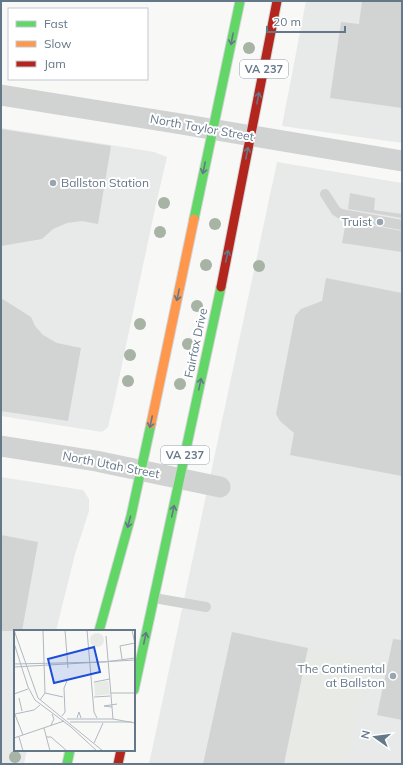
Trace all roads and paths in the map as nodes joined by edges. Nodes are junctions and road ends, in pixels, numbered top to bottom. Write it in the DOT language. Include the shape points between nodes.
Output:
graph roads {
  1 [pos="240,1"];
  2 [pos="277,1"];
  3 [pos="1,95"];
  4 [pos="213,130"];
  5 [pos="250,136"];
  6 [pos="402,161"];
  7 [pos="325,194"];
  8 [pos="402,225"];
  9 [pos="1,446"];
  10 [pos="141,470"];
  11 [pos="180,479"];
  12 [pos="220,487"];
  13 [pos="154,598"];
  14 [pos="206,607"];
  15 [pos="100,630"];
  16 [pos="135,685"];
  17 [pos="70,751"];
  18 [pos="121,751"];
  19 [pos="67,764"];
  20 [pos="118,764"];
  1 -- 4 [label="main road, VA 237, one-way"];
  5 -- 2 [label="main road, Fairfax Drive / VA 237, one-way"];
  3 -- 4 [label="street, North Taylor Street"];
  4 -- 5 [label="street, North Taylor Street"];
  4 -- 10 [label="main road, VA 237, one-way"];
  5 -- 6 [label="street, North Taylor Street"];
  11 -- 5 [label="main road, Fairfax Drive / VA 237, one-way"];
  7 -- 8 [label="lane" via="336,211 341,214"];
  9 -- 10 [label="street, North Utah Street"];
  10 -- 11 [label="street, North Utah Street"];
  10 -- 15 [label="main road, VA 237, one-way"];
  11 -- 12 [label="street, North Utah Street"];
  13 -- 11 [label="main road, Fairfax Drive / VA 237, one-way"];
  13 -- 14 [label="lane"];
  16 -- 13 [label="main road, Fairfax Drive / VA 237, one-way"];
  17 -- 19 [label="main road"];
  18 -- 20 [label="main road"];
}
